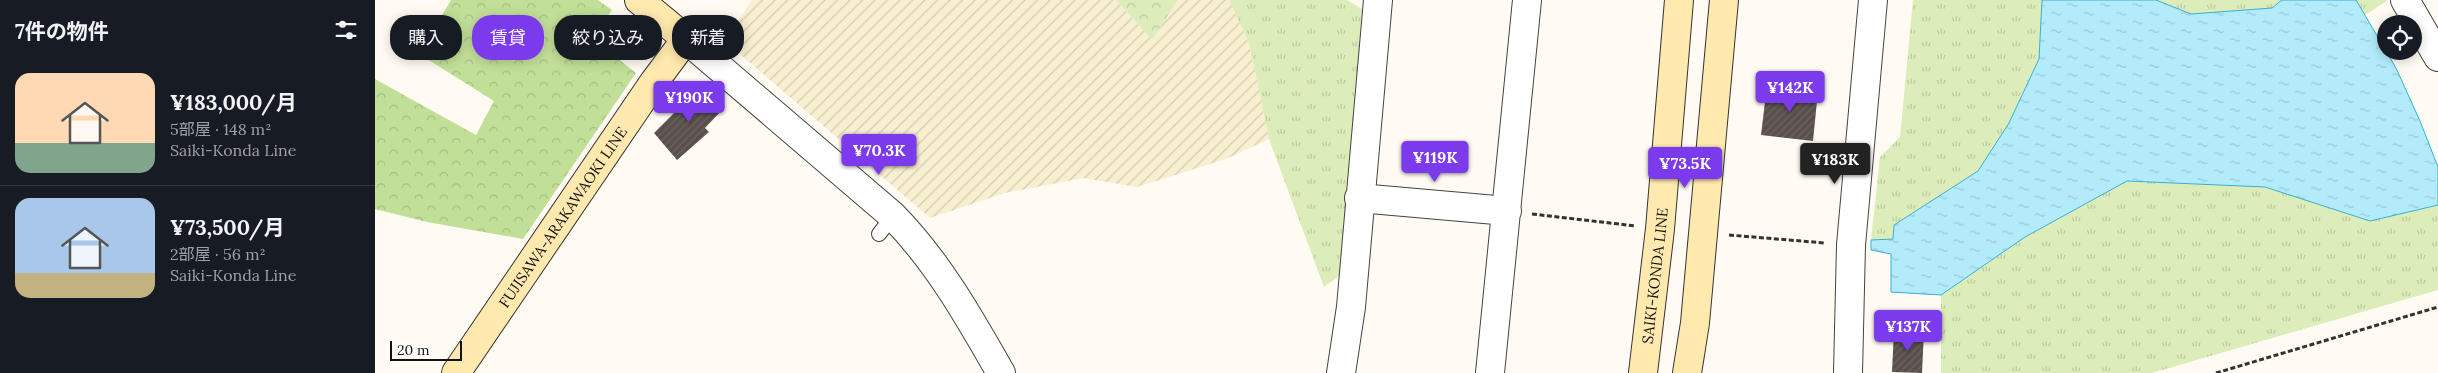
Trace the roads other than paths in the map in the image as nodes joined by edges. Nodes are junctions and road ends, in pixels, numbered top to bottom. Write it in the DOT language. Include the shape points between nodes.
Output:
graph roads {
  1 [pos="639,0"];
  2 [pos="1527,0"];
  3 [pos="1679,0"];
  4 [pos="1724,0"];
  5 [pos="1873,0"];
  6 [pos="2405,0"];
  7 [pos="1373,2"];
  8 [pos="672,27"];
  9 [pos="2438,57"];
  10 [pos="672,58"];
  11 [pos="709,60"];
  12 [pos="1359,198"];
  13 [pos="1507,211"];
  14 [pos="455,373"];
  15 [pos="1001,373"];
  16 [pos="1341,373"];
  17 [pos="1490,373"];
  18 [pos="1643,373"];
  19 [pos="1687,373"];
  20 [pos="1848,373"];
  1 -- 8 [label="street"];
  2 -- 13 [label="street"];
  3 -- 18 [label="street, SAIKI-KONDA LINE" via="1660,229"];
  4 -- 19 [label="street" via="1695,323"];
  5 -- 20 [label="street" via="1851,245"];
  6 -- 9 [label="street"];
  7 -- 12 [label="street"];
  10 -- 14 [label="street, FUJISAWA-ARAKAWAOKI LINE"];
  11 -- 15 [label="street" via="886,225 914,238 960,301"];
  12 -- 13 [label="street"];
  12 -- 16 [label="street" via="1351,307"];
  13 -- 17 [label="street"];
}
